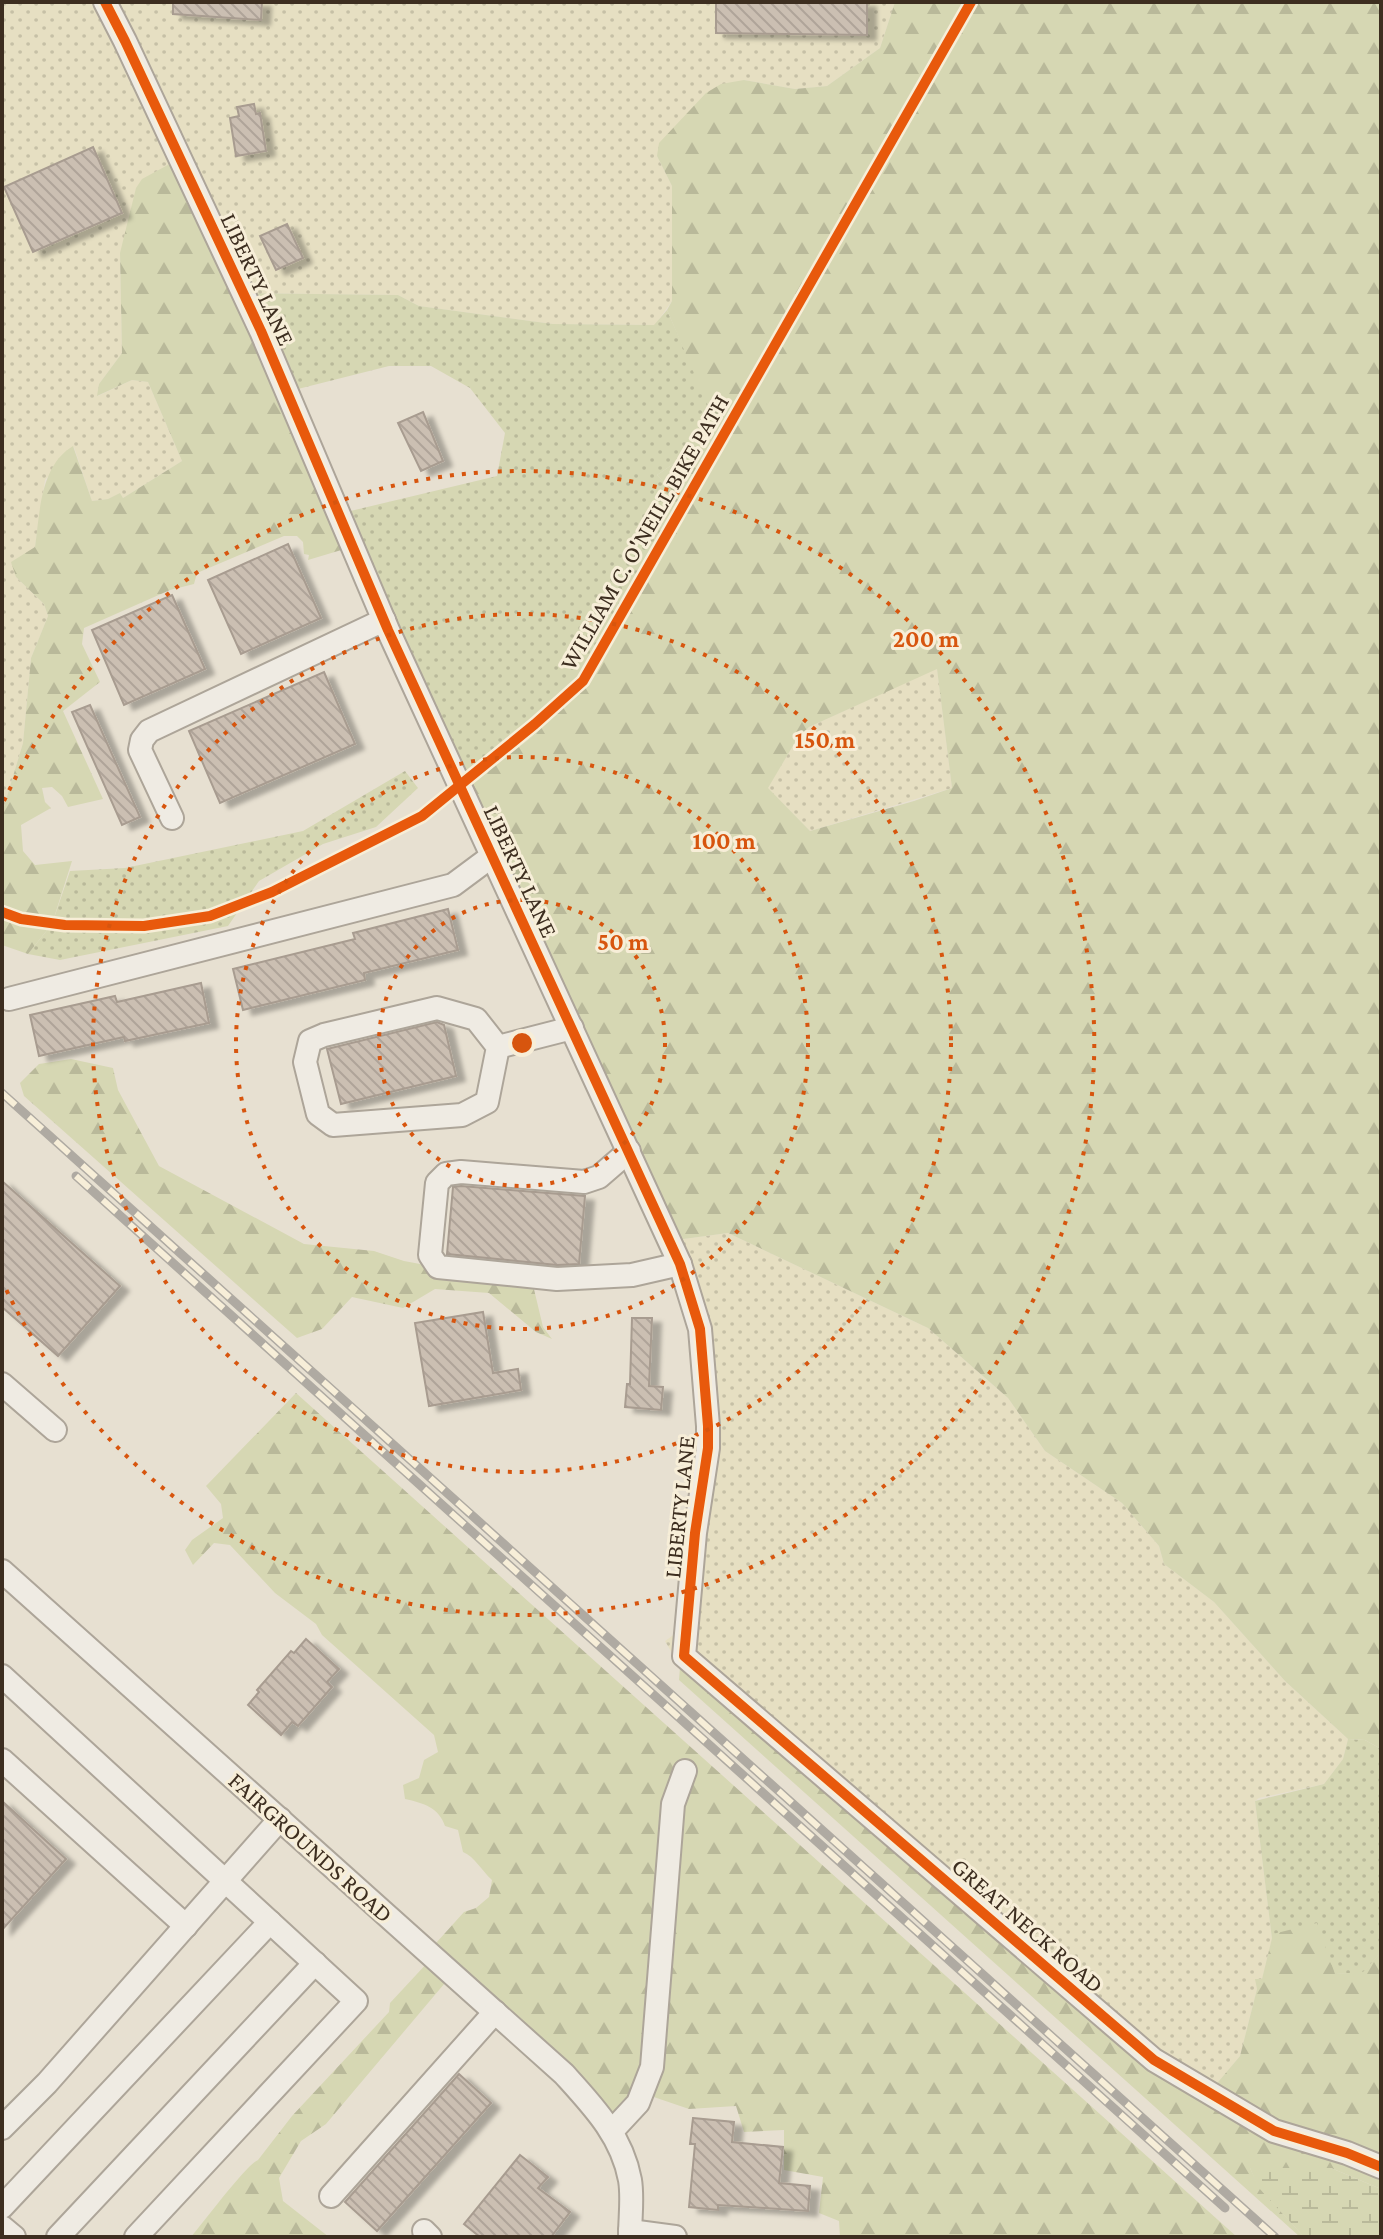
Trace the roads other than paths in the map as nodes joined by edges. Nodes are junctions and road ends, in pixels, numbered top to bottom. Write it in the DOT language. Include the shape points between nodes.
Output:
graph roads {
  1 [pos="105,2"];
  2 [pos="384,620"];
  3 [pos="172,818"];
  4 [pos="492,856"];
  5 [pos="9,999"];
  6 [pos="572,1028"];
  7 [pos="498,1047"];
  8 [pos="629,1151"];
  9 [pos="680,1264"];
  10 [pos="2,1384"];
  11 [pos="55,1430"];
  12 [pos="6,1583"];
  13 [pos="684,1656"];
  14 [pos="2,1676"];
  15 [pos="2,1760"];
  16 [pos="685,1771"];
  17 [pos="280,1819"];
  18 [pos="226,1881"];
  19 [pos="270,1922"];
  20 [pos="186,1926"];
  21 [pos="315,1963"];
  22 [pos="495,2012"];
  23 [pos="2,2128"];
  24 [pos="612,2131"];
  25 [pos="1381,2167"];
  26 [pos="331,2196"];
  27 [pos="2,2207"];
  28 [pos="2,2227"];
  29 [pos="630,2234"];
  30 [pos="14,2237"];
  31 [pos="58,2237"];
  32 [pos="136,2237"];
  33 [pos="675,2237"];
  1 -- 2 [label="street, LIBERTY LANE" via="261,331"];
  2 -- 3 [label="street" via="149,731 140,750"];
  2 -- 4 [label="street, LIBERTY LANE"];
  4 -- 5 [label="street" via="453,885"];
  4 -- 6 [label="street, LIBERTY LANE"];
  6 -- 7 [label="street"];
  6 -- 8 [label="street, LIBERTY LANE"];
  7 -- 7 [label="street" via="487,1102 462,1115 333,1125 318,1114 305,1062 310,1041 324,1035 437,1008 476,1019"];
  8 -- 9 [label="street, LIBERTY LANE"];
  8 -- 9 [label="street" via="599,1177 584,1182 446,1174 437,1183 430,1255 438,1267 557,1279 632,1275"];
  9 -- 13 [label="street, LIBERTY LANE" via="700,1329 708,1426"];
  10 -- 11 [label="street"];
  12 -- 17 [label="street, FAIRGROUNDS ROAD"];
  13 -- 25 [label="street, GREAT NECK ROAD" via="1154,2060 1274,2131"];
  14 -- 18 [label="street"];
  15 -- 20 [label="street"];
  16 -- 24 [label="street" via="673,1804 652,2067 638,2103"];
  17 -- 18 [label="street"];
  17 -- 22 [label="street, FAIRGROUNDS ROAD"];
  18 -- 19 [label="street"];
  18 -- 20 [label="street"];
  19 -- 21 [label="street"];
  19 -- 27 [label="street"];
  20 -- 23 [label="street"];
  21 -- 31 [label="street"];
  21 -- 32 [label="street" via="356,2001"];
  22 -- 24 [label="street, FAIRGROUNDS ROAD" via="564,2074"];
  22 -- 26 [label="street"];
  24 -- 29 [label="street" via="630,2183"];
  28 -- 30 [label="street"];
  29 -- 33 [label="street"];
}
